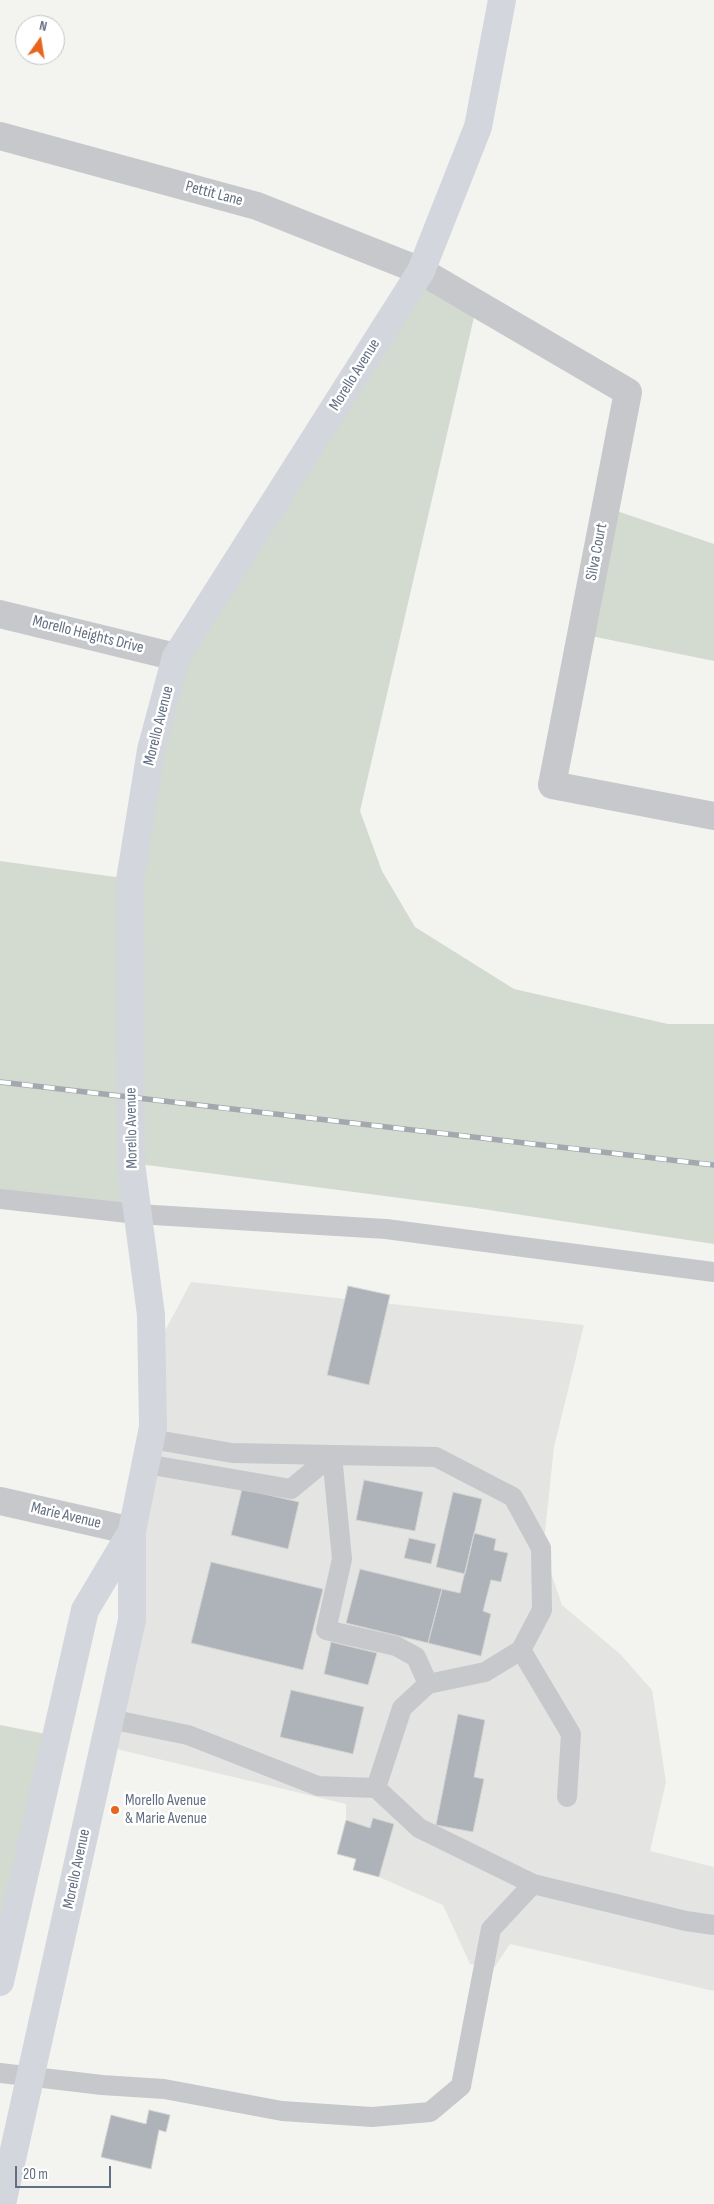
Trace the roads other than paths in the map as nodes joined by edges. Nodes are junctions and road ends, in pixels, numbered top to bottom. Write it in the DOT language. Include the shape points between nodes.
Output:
graph roads {
  1 [pos="502,0"];
  2 [pos="0,136"];
  3 [pos="421,272"];
  4 [pos="0,614"];
  5 [pos="176,657"];
  6 [pos="714,816"];
  7 [pos="0,1199"];
  8 [pos="137,1214"];
  9 [pos="714,1272"];
  10 [pos="148,1451"];
  11 [pos="332,1455"];
  12 [pos="0,1501"];
  13 [pos="132,1531"];
  14 [pos="521,1650"];
  15 [pos="428,1684"];
  16 [pos="110,1719"];
  17 [pos="376,1788"];
  18 [pos="567,1797"];
  19 [pos="533,1884"];
  20 [pos="714,1925"];
  21 [pos="0,1982"];
  22 [pos="0,2073"];
  23 [pos="30,2078"];
  24 [pos="2,2204"];
  1 -- 3 [label="street, Morello Avenue" via="478,127"];
  2 -- 3 [label="street, Pettit Lane" via="257,206"];
  3 -- 5 [label="street, Morello Avenue"];
  3 -- 6 [label="street, Silva Court" via="628,392 552,784"];
  4 -- 5 [label="street, Morello Heights Drive"];
  5 -- 8 [label="street, Morello Avenue" via="151,750 130,880 131,1163"];
  7 -- 8 [label="lane"];
  8 -- 9 [label="lane" via="386,1228"];
  8 -- 10 [label="street, Morello Avenue" via="151,1315 153,1427"];
  10 -- 11 [label="lane"];
  10 -- 11 [label="lane" via="291,1489"];
  10 -- 13 [label="street, Morello Avenue"];
  11 -- 14 [label="lane" via="436,1457 513,1497 541,1548 542,1610"];
  11 -- 15 [label="lane" via="342,1559 326,1630 396,1646 416,1657"];
  12 -- 13 [label="street, Marie Avenue"];
  13 -- 16 [label="street, Morello Avenue" via="132,1620"];
  13 -- 21 [label="street, Morello Avenue" via="85,1610"];
  14 -- 15 [label="lane" via="485,1672"];
  14 -- 18 [label="lane" via="571,1734"];
  15 -- 17 [label="lane" via="402,1708"];
  16 -- 17 [label="lane" via="188,1735 318,1786"];
  16 -- 23 [label="street, Morello Avenue"];
  17 -- 19 [label="lane" via="419,1828"];
  19 -- 20 [label="lane"];
  19 -- 23 [label="lane" via="491,1929 461,2086 430,2112 372,2118 282,2111 164,2089"];
  22 -- 23 [label="lane"];
  23 -- 24 [label="street, Morello Avenue"];
}
